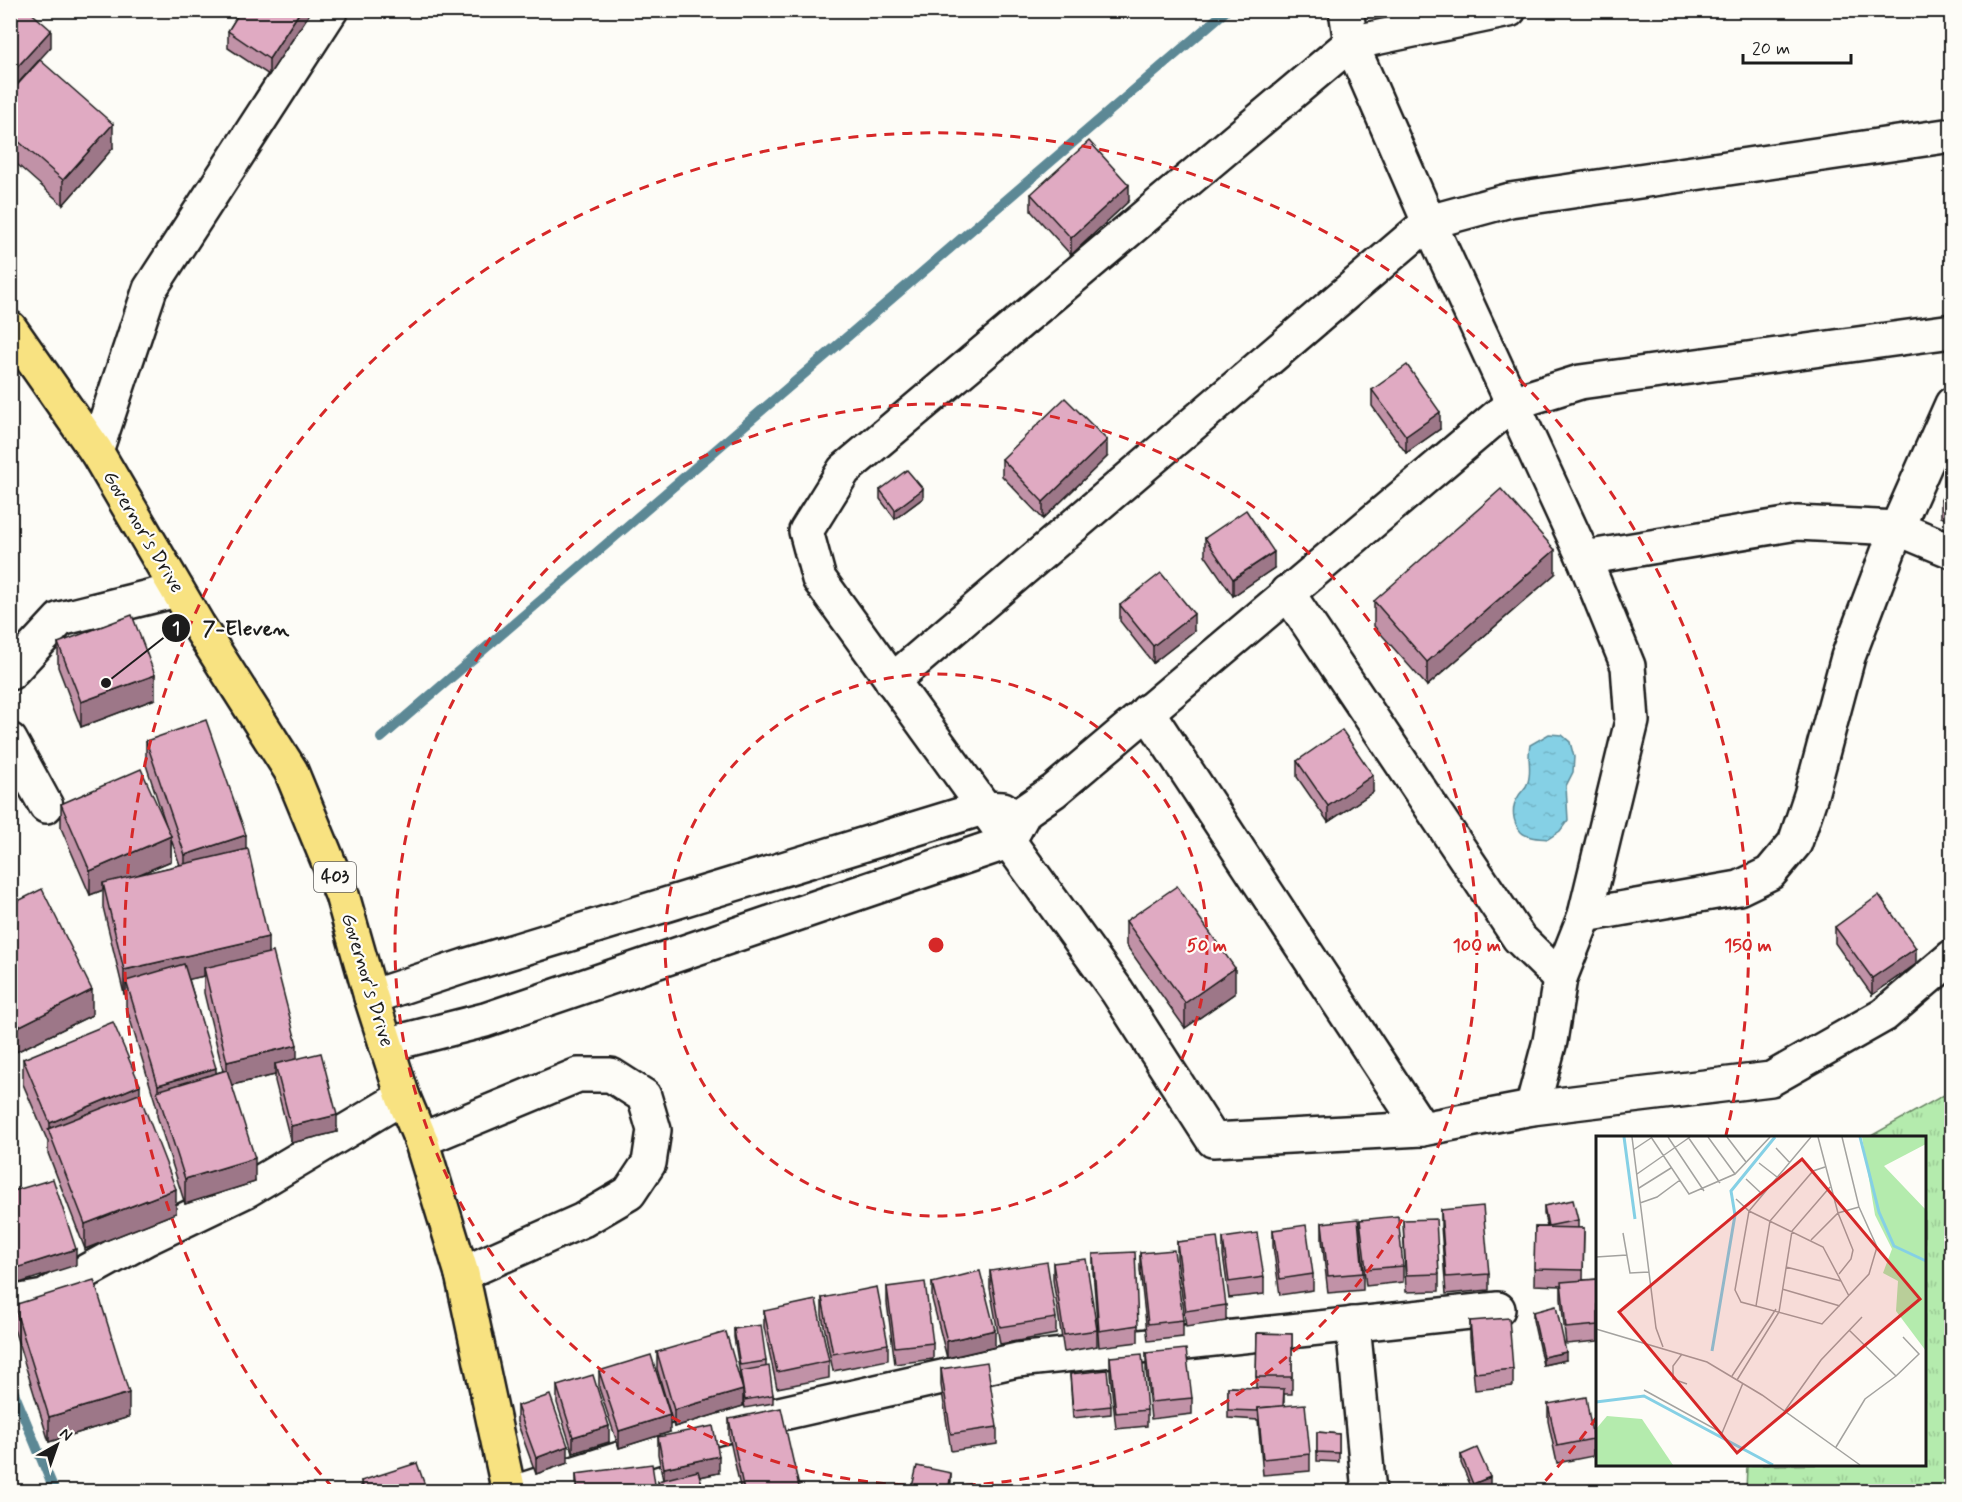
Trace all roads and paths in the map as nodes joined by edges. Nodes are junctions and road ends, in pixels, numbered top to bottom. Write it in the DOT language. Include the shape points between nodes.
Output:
graph roads {
  1 [pos="331,10"];
  2 [pos="1346,10"];
  3 [pos="1509,10"];
  4 [pos="1351,43"];
  5 [pos="1952,135"];
  6 [pos="1429,222"];
  7 [pos="10,328"];
  8 [pos="1952,331"];
  9 [pos="1513,403"];
  10 [pos="1952,404"];
  11 [pos="96,451"];
  12 [pos="1897,528"];
  13 [pos="1952,551"];
  14 [pos="1584,558"];
  15 [pos="177,590"];
  16 [pos="1287,592"];
  17 [pos="10,673"];
  18 [pos="892,681"];
  19 [pos="1147,711"];
  20 [pos="10,740"];
  21 [pos="46,806"];
  22 [pos="983,808"];
  23 [pos="1025,811"];
  24 [pos="1008,842"];
  25 [pos="1585,915"];
  26 [pos="1952,957"];
  27 [pos="1560,978"];
  28 [pos="371,997"];
  29 [pos="387,1045"];
  30 [pos="403,1097"];
  31 [pos="1532,1108"];
  32 [pos="1422,1129"];
  33 [pos="421,1140"];
  34 [pos="462,1274"];
  35 [pos="10,1298"];
  36 [pos="1498,1309"];
  37 [pos="1353,1324"];
  38 [pos="509,1491"];
  39 [pos="516,1491"];
  40 [pos="1368,1491"];
  1 -- 11 [label="street" via="150,289"];
  2 -- 4 [label="street"];
  3 -- 4 [label="street"];
  4 -- 6 [label="street"];
  4 -- 18 [label="street" via="844,470 806,531 819,579"];
  5 -- 6 [label="street" via="1510,200"];
  6 -- 9 [label="street"];
  6 -- 18 [label="street"];
  7 -- 11 [label="main road, Governor's Drive / 403"];
  8 -- 9 [label="street" via="1580,382"];
  9 -- 14 [label="street"];
  9 -- 16 [label="street"];
  10 -- 12 [label="street"];
  11 -- 15 [label="main road, Governor's Drive / 403"];
  12 -- 13 [label="street"];
  12 -- 14 [label="street" via="1797,523"];
  12 -- 25 [label="street" via="1848,657 1795,843 1770,873 1739,888"];
  14 -- 25 [label="street" via="1628,666 1632,721"];
  15 -- 17 [label="street" via="60,619"];
  15 -- 28 [label="main road, Governor's Drive / 403" via="291,771 342,896"];
  16 -- 19 [label="street"];
  16 -- 27 [label="street" via="1518,938"];
  18 -- 22 [label="street"];
  19 -- 23 [label="street"];
  19 -- 32 [label="street"];
  20 -- 21 [label="street"];
  22 -- 23 [label="street"];
  22 -- 24 [label="street"];
  22 -- 28 [label="street"];
  23 -- 24 [label="street"];
  24 -- 29 [label="street" via="485,1020"];
  24 -- 32 [label="street" via="1117,991 1214,1140"];
  25 -- 27 [label="street"];
  26 -- 31 [label="street" via="1884,1015 1771,1079"];
  27 -- 31 [label="street" via="1550,1041"];
  28 -- 29 [label="main road, Governor's Drive / 403"];
  29 -- 30 [label="main road, Governor's Drive / 403"];
  30 -- 33 [label="main road, Governor's Drive / 403"];
  30 -- 35 [label="street" via="247,1190 147,1238 44,1297 15,1302"];
  31 -- 32 [label="street"];
  33 -- 34 [label="main road, Governor's Drive / 403"];
  33 -- 34 [label="street" via="578,1075 611,1075 644,1096 654,1130 649,1163 629,1193 583,1220"];
  34 -- 38 [label="main road, Governor's Drive / 403"];
  36 -- 37 [label="street"];
  37 -- 39 [label="street" via="1017,1360 717,1428"];
  37 -- 40 [label="street"];
}
